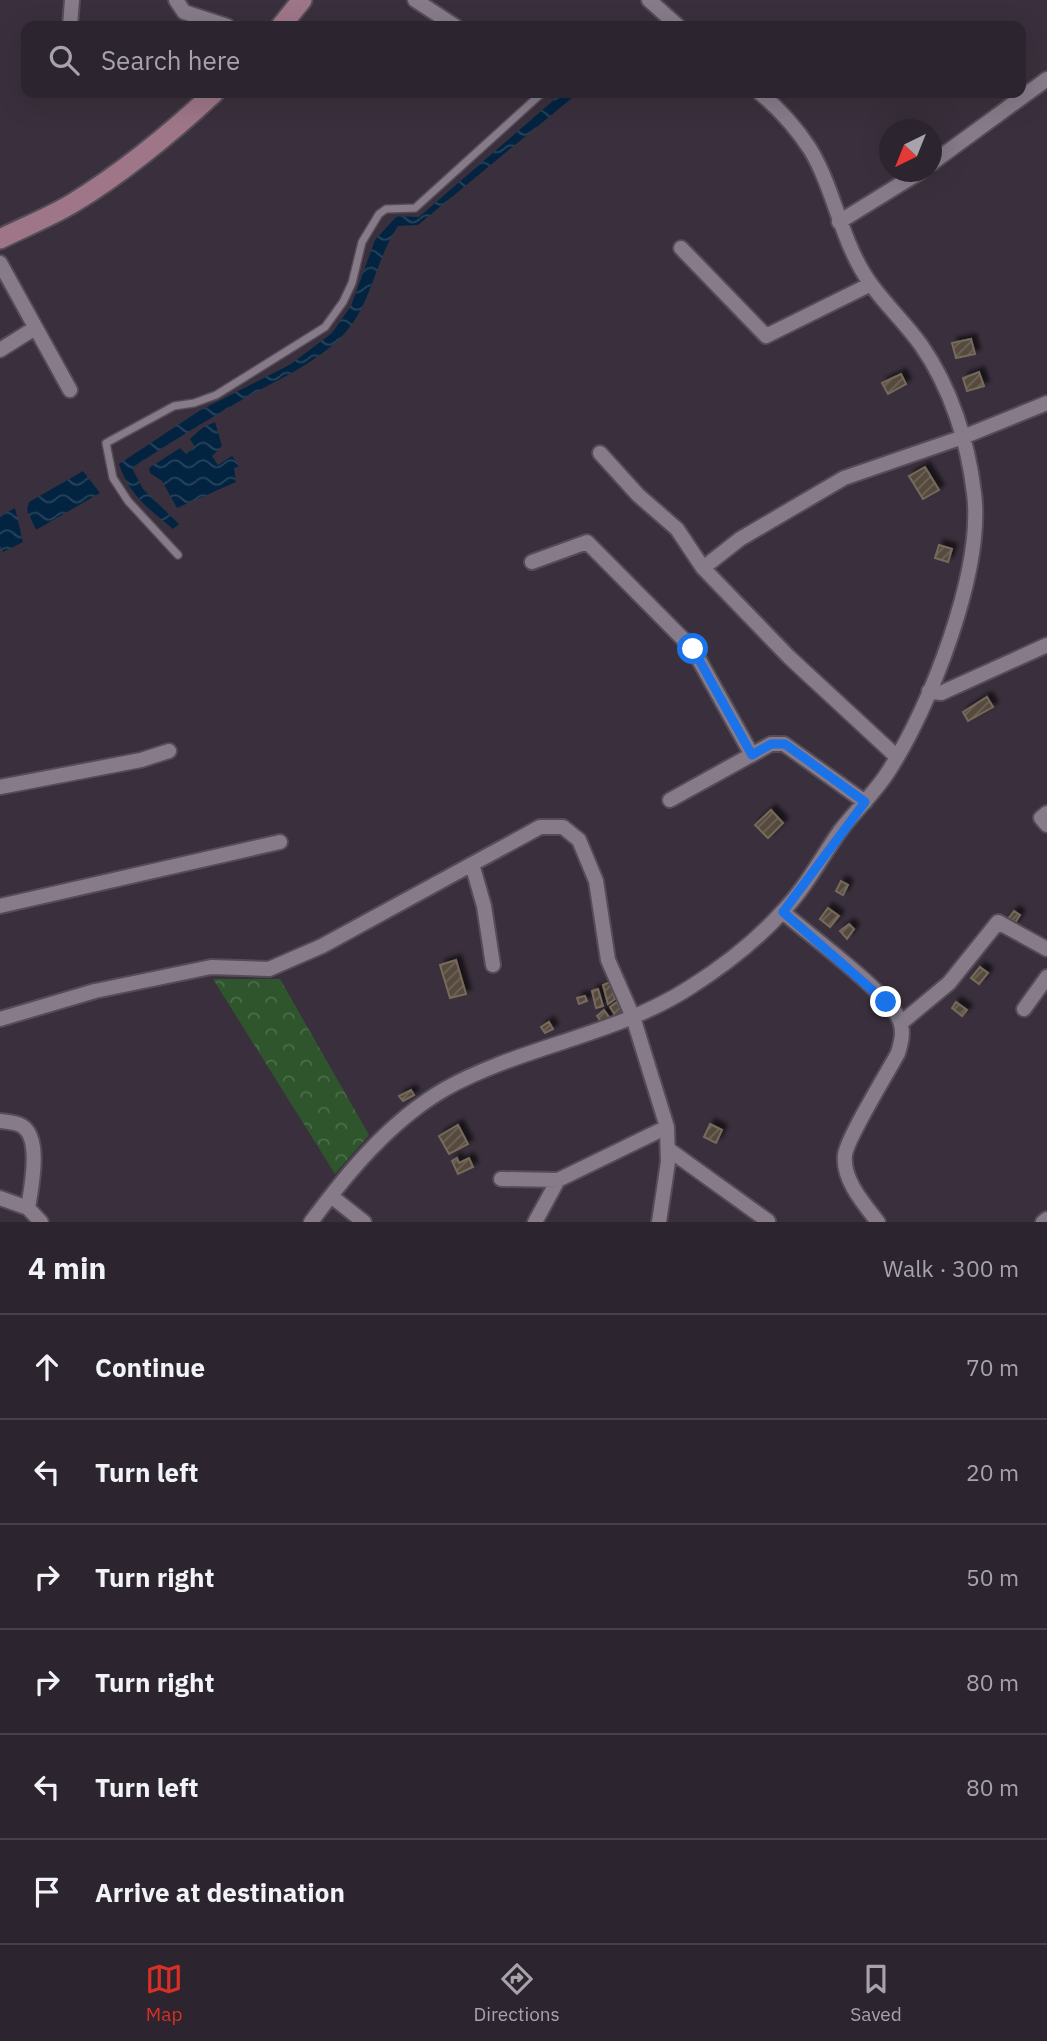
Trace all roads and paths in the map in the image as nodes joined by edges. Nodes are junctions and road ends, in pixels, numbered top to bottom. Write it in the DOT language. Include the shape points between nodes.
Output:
graph roads {
  1 [pos="72,0"];
  2 [pos="176,0"];
  3 [pos="302,0"];
  4 [pos="415,0"];
  5 [pos="649,0"];
  6 [pos="70,21"];
  7 [pos="212,21"];
  8 [pos="285,21"];
  9 [pos="447,21"];
  10 [pos="671,21"];
  11 [pos="1047,79"];
  12 [pos="1026,94"];
  13 [pos="209,98"];
  14 [pos="536,98"];
  15 [pos="766,98"];
  16 [pos="1021,98"];
  17 [pos="942,156"];
  18 [pos="904,182"];
  19 [pos="839,222"];
  20 [pos="0,239"];
  21 [pos="681,247"];
  22 [pos="0,263"];
  23 [pos="871,284"];
  24 [pos="36,328"];
  25 [pos="0,349"];
  26 [pos="70,390"];
  27 [pos="1047,403"];
  28 [pos="963,437"];
  29 [pos="600,453"];
  30 [pos="178,555"];
  31 [pos="532,562"];
  32 [pos="703,568"];
  33 [pos="1047,645"];
  34 [pos="929,691"];
  35 [pos="169,751"];
  36 [pos="752,755"];
  37 [pos="897,757"];
  38 [pos="0,787"];
  39 [pos="670,800"];
  40 [pos="865,802"];
  41 [pos="1047,813"];
  42 [pos="1047,825"];
  43 [pos="280,842"];
  44 [pos="472,864"];
  45 [pos="0,906"];
  46 [pos="783,912"];
  47 [pos="1047,949"];
  48 [pos="493,965"];
  49 [pos="1047,977"];
  50 [pos="1024,1009"];
  51 [pos="633,1017"];
  52 [pos="0,1019"];
  53 [pos="901,1023"];
  54 [pos="0,1121"];
  55 [pos="667,1127"];
  56 [pos="668,1149"];
  57 [pos="501,1179"];
  58 [pos="558,1181"];
  59 [pos="331,1196"];
  60 [pos="0,1198"];
  61 [pos="28,1208"];
  62 [pos="768,1221"];
  63 [pos="41,1222"];
  64 [pos="311,1222"];
  65 [pos="364,1222"];
  66 [pos="535,1222"];
  67 [pos="659,1222"];
  68 [pos="878,1222"];
  1 -- 6 [label="street"];
  2 -- 7 [label="street" via="184,12"];
  3 -- 8 [label="main road"];
  4 -- 9 [label="street"];
  5 -- 10 [label="street"];
  11 -- 12 [label="street"];
  13 -- 20 [label="main road" via="84,196"];
  14 -- 30 [label="lane" via="415,208 386,209 379,214 362,242 352,284 325,327 216,395 174,406 106,443 113,478"];
  15 -- 19 [label="street" via="809,148"];
  16 -- 17 [label="street"];
  18 -- 19 [label="street"];
  19 -- 23 [label="street"];
  21 -- 23 [label="street" via="766,336"];
  22 -- 24 [label="street"];
  23 -- 28 [label="street" via="934,364"];
  24 -- 25 [label="street"];
  24 -- 26 [label="street"];
  27 -- 28 [label="street"];
  28 -- 32 [label="street" via="844,478 740,539"];
  28 -- 34 [label="street" via="975,498 970,568"];
  29 -- 32 [label="street" via="677,529"];
  31 -- 36 [label="street" via="587,542 693,649"];
  32 -- 37 [label="street" via="789,657"];
  33 -- 34 [label="street" via="941,693"];
  34 -- 37 [label="street"];
  35 -- 38 [label="street"];
  36 -- 39 [label="street"];
  36 -- 40 [label="street" via="771,744 785,744"];
  37 -- 40 [label="street"];
  40 -- 46 [label="street"];
  41 -- 42 [label="street" via="1041,818"];
  43 -- 45 [label="street"];
  44 -- 48 [label="street"];
  44 -- 51 [label="street" via="540,827 563,827 579,840 596,881 608,960"];
  44 -- 52 [label="street" via="322,946 269,969 211,967 95,991"];
  46 -- 51 [label="street" via="748,947 687,989"];
  46 -- 53 [label="street" via="886,1002"];
  47 -- 53 [label="street" via="998,922 949,983"];
  49 -- 50 [label="street"];
  51 -- 55 [label="street"];
  51 -- 59 [label="street" via="490,1068 444,1090 379,1142"];
  53 -- 68 [label="street" via="898,1053 845,1154 858,1195"];
  54 -- 61 [label="street" via="21,1125 29,1133 33,1157"];
  55 -- 56 [label="street"];
  55 -- 58 [label="street"];
  56 -- 62 [label="street"];
  56 -- 67 [label="street"];
  57 -- 58 [label="street"];
  58 -- 66 [label="street"];
  59 -- 64 [label="street"];
  59 -- 65 [label="street"];
  60 -- 61 [label="street"];
  61 -- 63 [label="street"];
}
